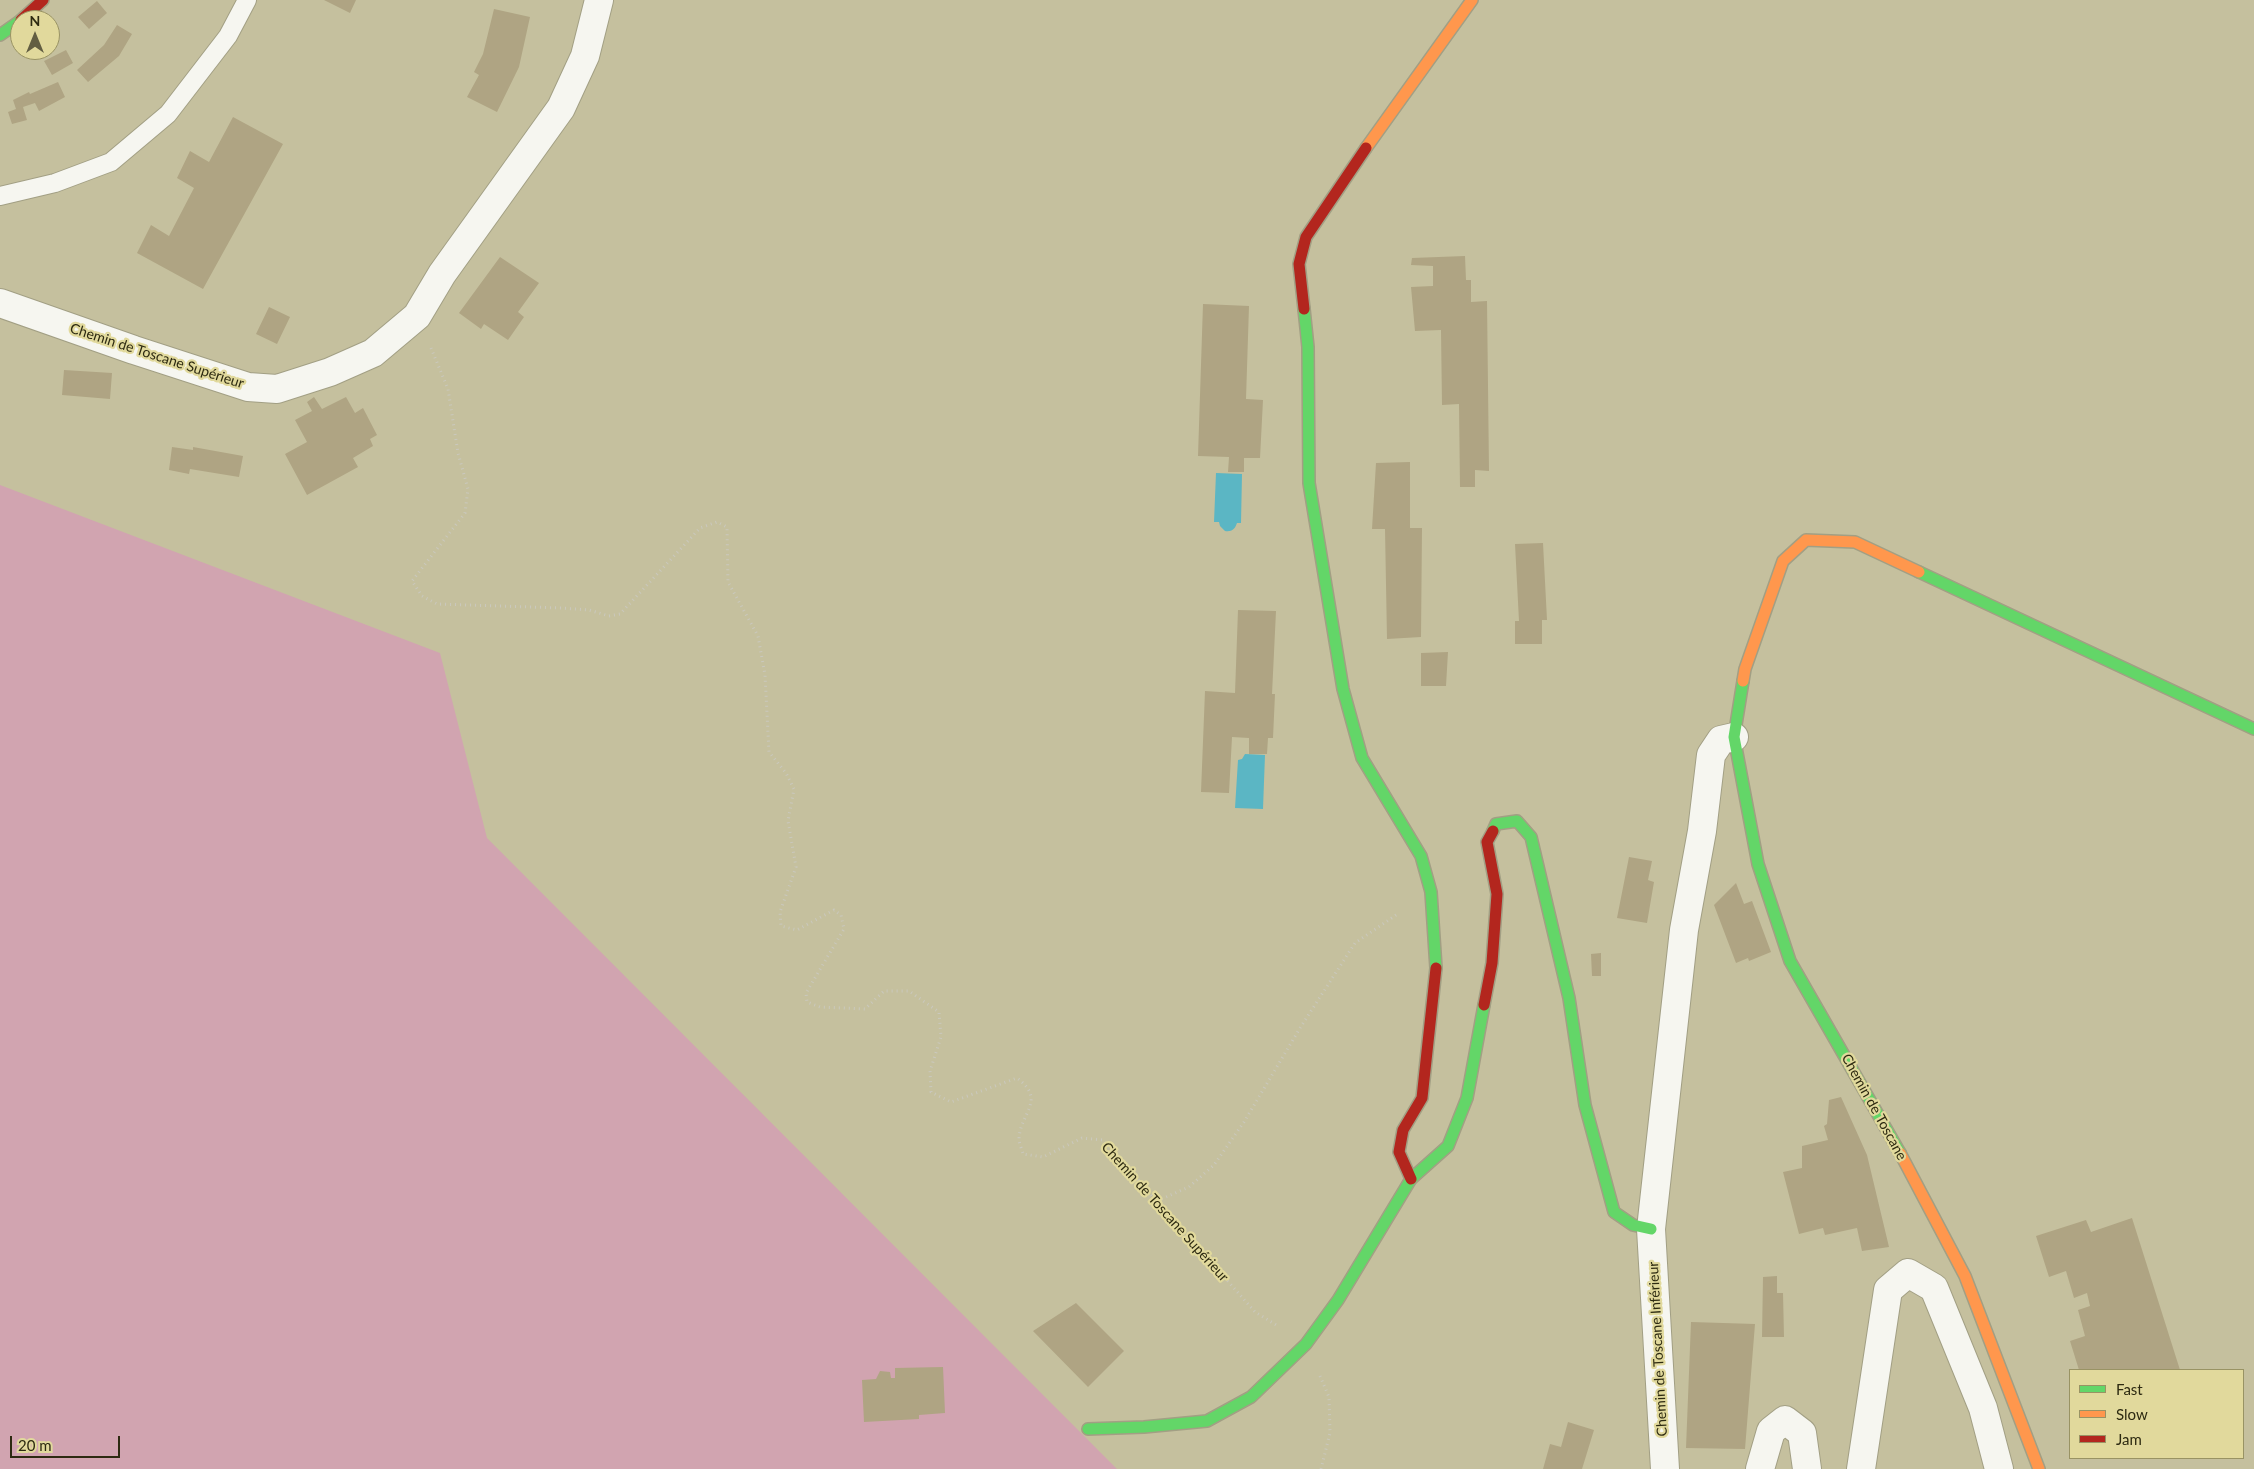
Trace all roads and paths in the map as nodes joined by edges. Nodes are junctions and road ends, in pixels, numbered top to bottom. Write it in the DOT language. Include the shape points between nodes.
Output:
graph roads {
  1 [pos="43,0"];
  2 [pos="247,0"];
  3 [pos="599,0"];
  4 [pos="1472,0"];
  5 [pos="33,10"];
  6 [pos="0,196"];
  7 [pos="0,303"];
  8 [pos="417,316"];
  9 [pos="2254,728"];
  10 [pos="1734,737"];
  11 [pos="1431,892"];
  12 [pos="1411,1179"];
  13 [pos="1157,1201"];
  14 [pos="1651,1229"];
  15 [pos="1306,1344"];
  16 [pos="1088,1429"];
  17 [pos="1321,1469"];
  18 [pos="1665,1469"];
  19 [pos="1760,1469"];
  20 [pos="1807,1469"];
  21 [pos="1861,1469"];
  22 [pos="1999,1469"];
  23 [pos="2039,1469"];
  1 -- 5 [label="street"];
  2 -- 6 [label="lane" via="228,36 168,114 111,162 55,183"];
  3 -- 8 [label="street, Chemin de Toscane Supérieur" via="585,56 562,108 442,274"];
  4 -- 11 [label="street" via="1335,192 1306,237 1299,264 1308,347 1309,483 1343,689 1362,758 1421,856"];
  7 -- 8 [label="street, Chemin de Toscane Supérieur" via="248,387 277,389 330,372 373,353"];
  8 -- 13 [label="path, Chemin de Toscane Supérieur" via="448,389 458,453 468,489 465,513 412,581 422,596 437,604 561,608 589,610 609,616 620,614 700,528 717,522 727,527 728,582 758,636 769,752 794,789 788,821 796,867 780,912 781,926 797,930 834,910 842,915 844,929 806,993 807,1002 820,1007 865,1008 884,992 909,991 939,1012 941,1037 930,1071 931,1092 951,1102 1017,1078 1028,1086 1032,1100 1019,1139 1023,1154 1043,1157 1082,1138 1103,1140"];
  9 -- 10 [label="street, Chemin de Toscane" via="1856,542 1806,540 1783,561 1745,669"];
  10 -- 14 [label="street, Chemin de Toscane Inférieur" via="1720,740 1711,755 1702,831 1684,930"];
  10 -- 23 [label="street, Chemin de Toscane" via="1758,864 1790,961 1882,1120 1965,1276"];
  11 -- 12 [label="street" via="1436,972 1422,1098 1403,1130 1399,1152"];
  11 -- 13 [label="path" via="1355,943 1214,1165 1189,1187"];
  12 -- 14 [label="street" via="1448,1146 1467,1098 1492,963 1497,894 1487,842 1496,824 1517,821 1531,836 1569,998 1585,1105 1614,1212 1632,1224"];
  12 -- 15 [label="street" via="1338,1300"];
  13 -- 15 [label="path, Chemin de Toscane Supérieur" via="1255,1312"];
  14 -- 18 [label="street, Chemin de Toscane Inférieur"];
  15 -- 16 [label="street" via="1251,1396 1207,1421"];
  15 -- 17 [label="path" via="1329,1397 1330,1432"];
  19 -- 20 [label="street" via="1770,1431 1785,1420 1802,1433"];
  21 -- 22 [label="street" via="1888,1290 1908,1273 1934,1288 1983,1408"];
}
